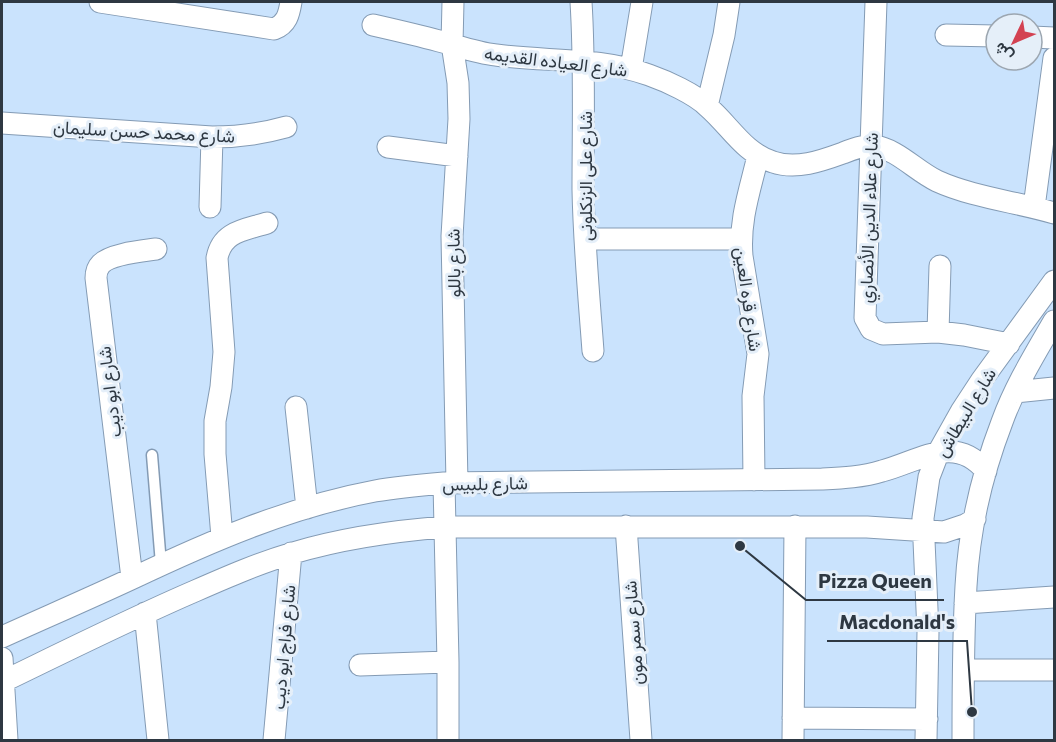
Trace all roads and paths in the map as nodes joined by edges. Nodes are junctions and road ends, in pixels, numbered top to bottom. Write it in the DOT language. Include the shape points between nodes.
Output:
graph roads {
  1 [pos="100,2"];
  2 [pos="291,2"];
  3 [pos="453,2"];
  4 [pos="581,2"];
  5 [pos="642,2"];
  6 [pos="729,2"];
  7 [pos="876,2"];
  8 [pos="373,25"];
  9 [pos="946,35"];
  10 [pos="984,36"];
  11 [pos="452,44"];
  12 [pos="1054,57"];
  13 [pos="584,62"];
  14 [pos="631,69"];
  15 [pos="707,106"];
  16 [pos="2,123"];
  17 [pos="286,127"];
  18 [pos="212,137"];
  19 [pos="871,146"];
  20 [pos="388,147"];
  21 [pos="458,156"];
  22 [pos="758,156"];
  23 [pos="210,207"];
  24 [pos="1044,210"];
  25 [pos="267,223"];
  26 [pos="585,239"];
  27 [pos="740,239"];
  28 [pos="156,249"];
  29 [pos="940,266"];
  30 [pos="1054,281"];
  31 [pos="1054,321"];
  32 [pos="938,332"];
  33 [pos="1009,344"];
  34 [pos="593,351"];
  35 [pos="1054,388"];
  36 [pos="1015,392"];
  37 [pos="296,407"];
  38 [pos="939,451"];
  39 [pos="152,455"];
  40 [pos="986,471"];
  41 [pos="754,480"];
  42 [pos="450,483"];
  43 [pos="307,508"];
  44 [pos="975,519"];
  45 [pos="445,526"];
  46 [pos="626,526"];
  47 [pos="795,526"];
  48 [pos="922,531"];
  49 [pos="222,537"];
  50 [pos="291,553"];
  51 [pos="161,564"];
  52 [pos="132,578"];
  53 [pos="1054,597"];
  54 [pos="965,603"];
  55 [pos="145,613"];
  56 [pos="2,637"];
  57 [pos="2,658"];
  58 [pos="448,662"];
  59 [pos="360,665"];
  60 [pos="964,669"];
  61 [pos="1054,670"];
  62 [pos="2,681"];
  63 [pos="794,718"];
  64 [pos="927,719"];
  65 [pos="7,741"];
  66 [pos="158,741"];
  67 [pos="274,741"];
  68 [pos="448,741"];
  69 [pos="641,741"];
  70 [pos="793,741"];
  71 [pos="926,741"];
  72 [pos="963,741"];
  1 -- 2 [label="street" via="274,29 286,21"];
  3 -- 11 [label="street, شارع باللو"];
  4 -- 13 [label="street, شارع على الزنكلونى"];
  5 -- 14 [label="street"];
  6 -- 15 [label="street"];
  7 -- 19 [label="street, شارع علاء الدين الأنصاري"];
  8 -- 11 [label="street, شارع العياده القديمه"];
  9 -- 10 [label="street"];
  11 -- 13 [label="street, شارع العياده القديمه" via="499,56"];
  11 -- 21 [label="street, شارع باللو" via="459,101"];
  12 -- 24 [label="street"];
  13 -- 14 [label="street, شارع العياده القديمه"];
  13 -- 26 [label="street, شارع على الزنكلونى"];
  14 -- 15 [label="street, شارع العياده القديمه" via="651,75"];
  15 -- 22 [label="street, شارع العياده القديمه"];
  16 -- 18 [label="street, شارع محمد حسن سليمان"];
  17 -- 18 [label="street, شارع محمد حسن سليمان" via="262,134"];
  18 -- 23 [label="street"];
  19 -- 22 [label="street, شارع العياده القديمه" via="804,165 774,163"];
  19 -- 24 [label="street" via="889,151 957,189"];
  19 -- 32 [label="street, شارع علاء الدين الأنصاري" via="865,318 871,329 884,334"];
  20 -- 21 [label="street"];
  21 -- 42 [label="street, شارع باللو" via="452,236"];
  22 -- 27 [label="street, شارع قره العين"];
  25 -- 49 [label="street" via="228,237 217,258 224,352 214,446"];
  26 -- 27 [label="street"];
  26 -- 34 [label="street, شارع على الزنكلونى"];
  27 -- 41 [label="street, شارع قره العين" via="758,354 753,396"];
  28 -- 52 [label="street, شارع ابو ديب" via="111,258 100,265 96,278"];
  29 -- 32 [label="street"];
  30 -- 33 [label="street, شارع البيطاش"];
  31 -- 36 [label="street, شارع البيطاش"];
  32 -- 33 [label="street, شارع علاء الدين الأنصاري"];
  33 -- 38 [label="street, شارع البيطاش" via="962,410"];
  35 -- 36 [label="street"];
  36 -- 40 [label="street, شارع البيطاش"];
  37 -- 43 [label="street"];
  38 -- 40 [label="street, شارع بلبيس" via="970,456"];
  38 -- 41 [label="street, شارع بلبيس" via="881,472 852,477"];
  38 -- 48 [label="street, شارع البيطاش" via="926,490"];
  39 -- 51 [label="lane"];
  40 -- 44 [label="street, شارع البيطاش"];
  41 -- 42 [label="street, شارع بلبيس"];
  42 -- 43 [label="street, شارع بلبيس" via="377,491"];
  42 -- 45 [label="street, شارع باللو"];
  43 -- 49 [label="street, شارع بلبيس"];
  44 -- 48 [label="street" via="955,530"];
  44 -- 54 [label="street, شارع البيطاش"];
  45 -- 46 [label="street"];
  45 -- 50 [label="street" via="367,535"];
  45 -- 58 [label="street, شارع باللو"];
  46 -- 47 [label="street"];
  46 -- 69 [label="street, شارع سمر مون"];
  47 -- 48 [label="street"];
  47 -- 63 [label="street"];
  48 -- 64 [label="street, شارع البيطاش"];
  49 -- 51 [label="street, شارع بلبيس"];
  50 -- 55 [label="street" via="239,571"];
  50 -- 67 [label="street, شارع فراج ابو ديب"];
  51 -- 52 [label="street, شارع بلبيس"];
  52 -- 56 [label="street, شارع بلبيس"];
  53 -- 54 [label="street"];
  54 -- 60 [label="street, شارع البيطاش"];
  55 -- 62 [label="street"];
  55 -- 66 [label="street"];
  57 -- 62 [label="street"];
  58 -- 59 [label="street"];
  58 -- 68 [label="street, شارع باللو"];
  60 -- 61 [label="street"];
  60 -- 72 [label="street, شارع البيطاش"];
  62 -- 65 [label="street"];
  63 -- 64 [label="street"];
  63 -- 70 [label="street"];
  64 -- 71 [label="street, شارع البيطاش"];
}
